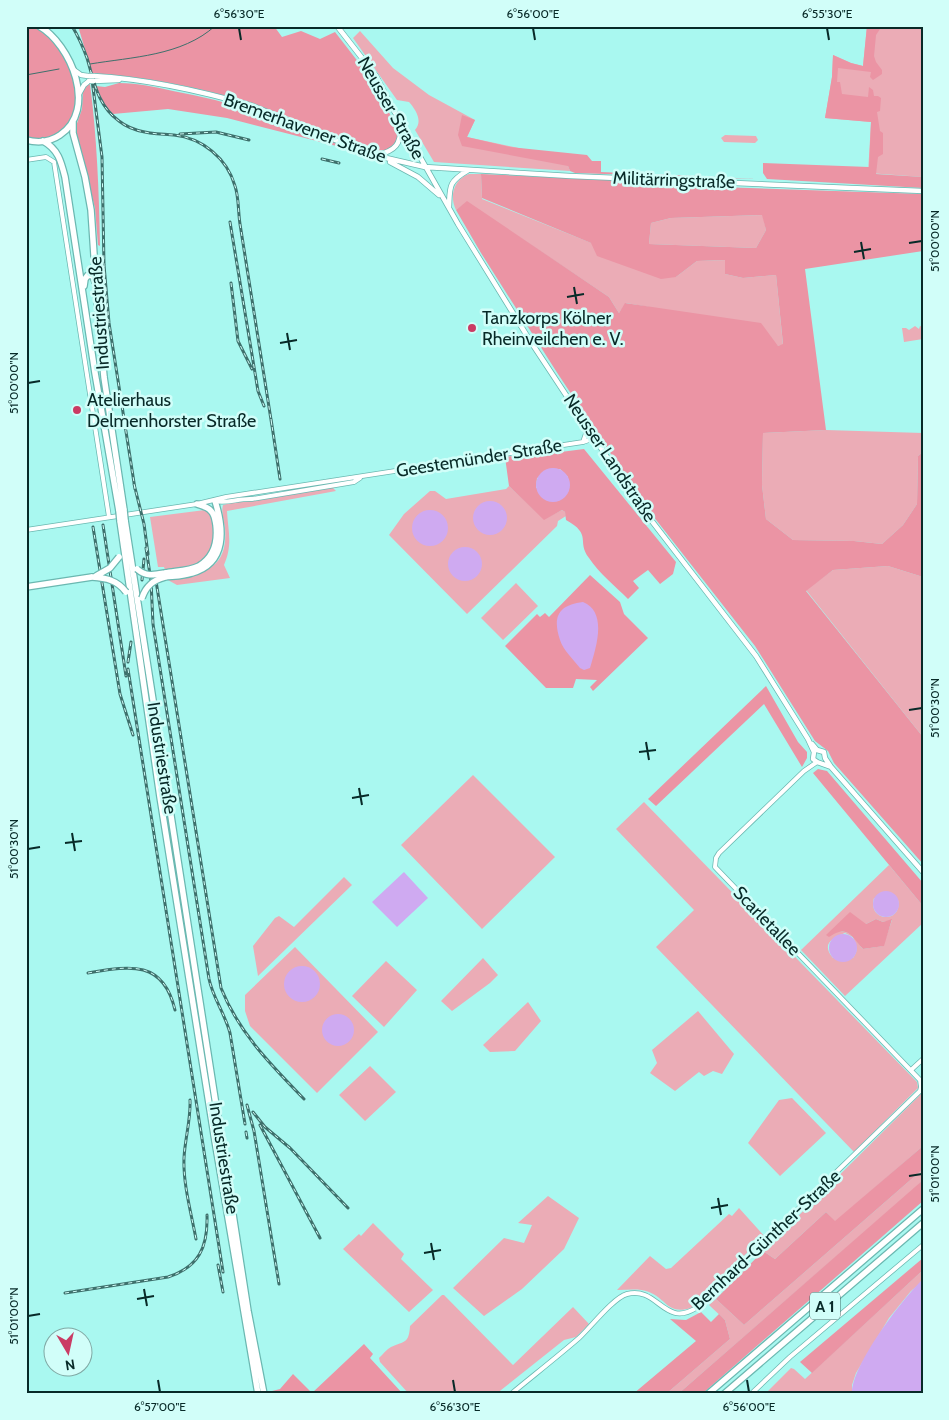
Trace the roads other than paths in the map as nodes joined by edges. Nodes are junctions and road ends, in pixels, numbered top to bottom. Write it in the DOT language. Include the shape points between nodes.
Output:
graph roads {
  1 [pos="39,26"];
  2 [pos="337,26"];
  3 [pos="72,70"];
  4 [pos="91,79"];
  5 [pos="78,96"];
  6 [pos="74,120"];
  7 [pos="400,122"];
  8 [pos="26,140"];
  9 [pos="43,141"];
  10 [pos="376,156"];
  11 [pos="382,158"];
  12 [pos="26,160"];
  13 [pos="425,167"];
  14 [pos="468,171"];
  15 [pos="923,191"];
  16 [pos="443,198"];
  17 [pos="449,207"];
  18 [pos="83,293"];
  19 [pos="96,294"];
  20 [pos="588,428"];
  21 [pos="595,438"];
  22 [pos="583,442"];
  23 [pos="600,445"];
  24 [pos="215,501"];
  25 [pos="198,504"];
  26 [pos="121,510"];
  27 [pos="214,515"];
  28 [pos="109,517"];
  29 [pos="26,530"];
  30 [pos="125,537"];
  31 [pos="165,575"];
  32 [pos="92,577"];
  33 [pos="26,586"];
  34 [pos="136,625"];
  35 [pos="146,650"];
  36 [pos="816,751"];
  37 [pos="825,758"];
  38 [pos="817,761"];
  39 [pos="831,768"];
  40 [pos="923,872"];
  41 [pos="923,1060"];
  42 [pos="911,1070"];
  43 [pos="923,1209"];
  44 [pos="923,1223"];
  45 [pos="923,1245"];
  46 [pos="258,1394"];
  47 [pos="264,1394"];
  48 [pos="511,1394"];
  49 [pos="706,1394"];
  50 [pos="724,1394"];
  51 [pos="751,1394"];
  1 -- 3 [label="highway" via="60,46"];
  2 -- 7 [label="main road, Neusser Straße" via="376,76"];
  3 -- 4 [label="main road, Bremerhavener Straße"];
  3 -- 5 [label="highway"];
  4 -- 5 [label="main road"];
  4 -- 10 [label="main road, Bremerhavener Straße" via="104,82 126,79 204,93 253,106"];
  5 -- 6 [label="highway, Industriestraße"];
  6 -- 9 [label="highway" via="62,134"];
  6 -- 19 [label="highway, Industriestraße" via="73,133 91,210"];
  7 -- 10 [label="main road" via="401,136 395,148"];
  7 -- 13 [label="main road, Neusser Straße"];
  8 -- 9 [label="highway"];
  9 -- 18 [label="highway, Industriestraße" via="56,150 63,169"];
  10 -- 11 [label="main road, Bremerhavener Straße"];
  11 -- 13 [label="main road, Bremerhavener Straße"];
  11 -- 16 [label="main road" via="418,177"];
  12 -- 28 [label="street, Industriestraße" via="46,158 54,162"];
  13 -- 14 [label="main road, Militärringstraße"];
  13 -- 16 [label="main road, Neusser Landstraße"];
  14 -- 15 [label="main road, Militärringstraße"];
  14 -- 17 [label="main road" via="452,183"];
  16 -- 17 [label="main road, Neusser Landstraße"];
  17 -- 20 [label="main road, Neusser Landstraße" via="490,278"];
  18 -- 19 [label="highway" via="85,279 90,275 94,279"];
  18 -- 26 [label="highway, Industriestraße"];
  19 -- 26 [label="highway, Industriestraße"];
  20 -- 21 [label="main road, Neusser Landstraße"];
  20 -- 22 [label="street"];
  21 -- 22 [label="street, Geestemünder Straße"];
  21 -- 23 [label="main road, Neusser Landstraße"];
  22 -- 23 [label="street"];
  22 -- 24 [label="street, Geestemünder Straße"];
  23 -- 36 [label="main road, Neusser Landstraße" via="652,522 756,656"];
  24 -- 25 [label="street, Geestemünder Straße"];
  24 -- 27 [label="highway"];
  24 -- 31 [label="highway" via="222,533 218,552 211,562 192,574"];
  25 -- 27 [label="highway" via="210,509"];
  25 -- 28 [label="street, Geestemünder Straße"];
  26 -- 30 [label="highway, Industriestraße, bridge"];
  27 -- 31 [label="highway" via="216,542 208,559 191,569"];
  28 -- 29 [label="street, Geestemünder Straße"];
  30 -- 31 [label="highway, bridge" via="137,569 146,575"];
  30 -- 32 [label="highway, bridge" via="110,568"];
  30 -- 34 [label="highway, Industriestraße"];
  30 -- 35 [label="highway, Industriestraße"];
  31 -- 35 [label="highway, bridge" via="144,590"];
  32 -- 33 [label="highway"];
  32 -- 34 [label="highway, bridge" via="110,579 126,592"];
  34 -- 46 [label="highway, Industriestraße" via="162,807"];
  35 -- 47 [label="highway, Industriestraße" via="248,1311"];
  36 -- 37 [label="main road, Neusser Landstraße" via="824,752"];
  36 -- 38 [label="main road"];
  37 -- 38 [label="main road"];
  37 -- 39 [label="main road, Neusser Landstraße"];
  38 -- 39 [label="main road, Neusser Landstraße"];
  38 -- 42 [label="street, Scarletallee" via="719,853 715,867"];
  39 -- 40 [label="main road, Neusser Landstraße"];
  41 -- 42 [label="street"];
  42 -- 48 [label="street, Bernhard-Günther-Straße" via="921,1083 917,1094 696,1308 674,1314 642,1294 624,1295 581,1336"];
  43 -- 49 [label="highway, A 1"];
  44 -- 50 [label="highway, A 1"];
  45 -- 51 [label="street"];
}
